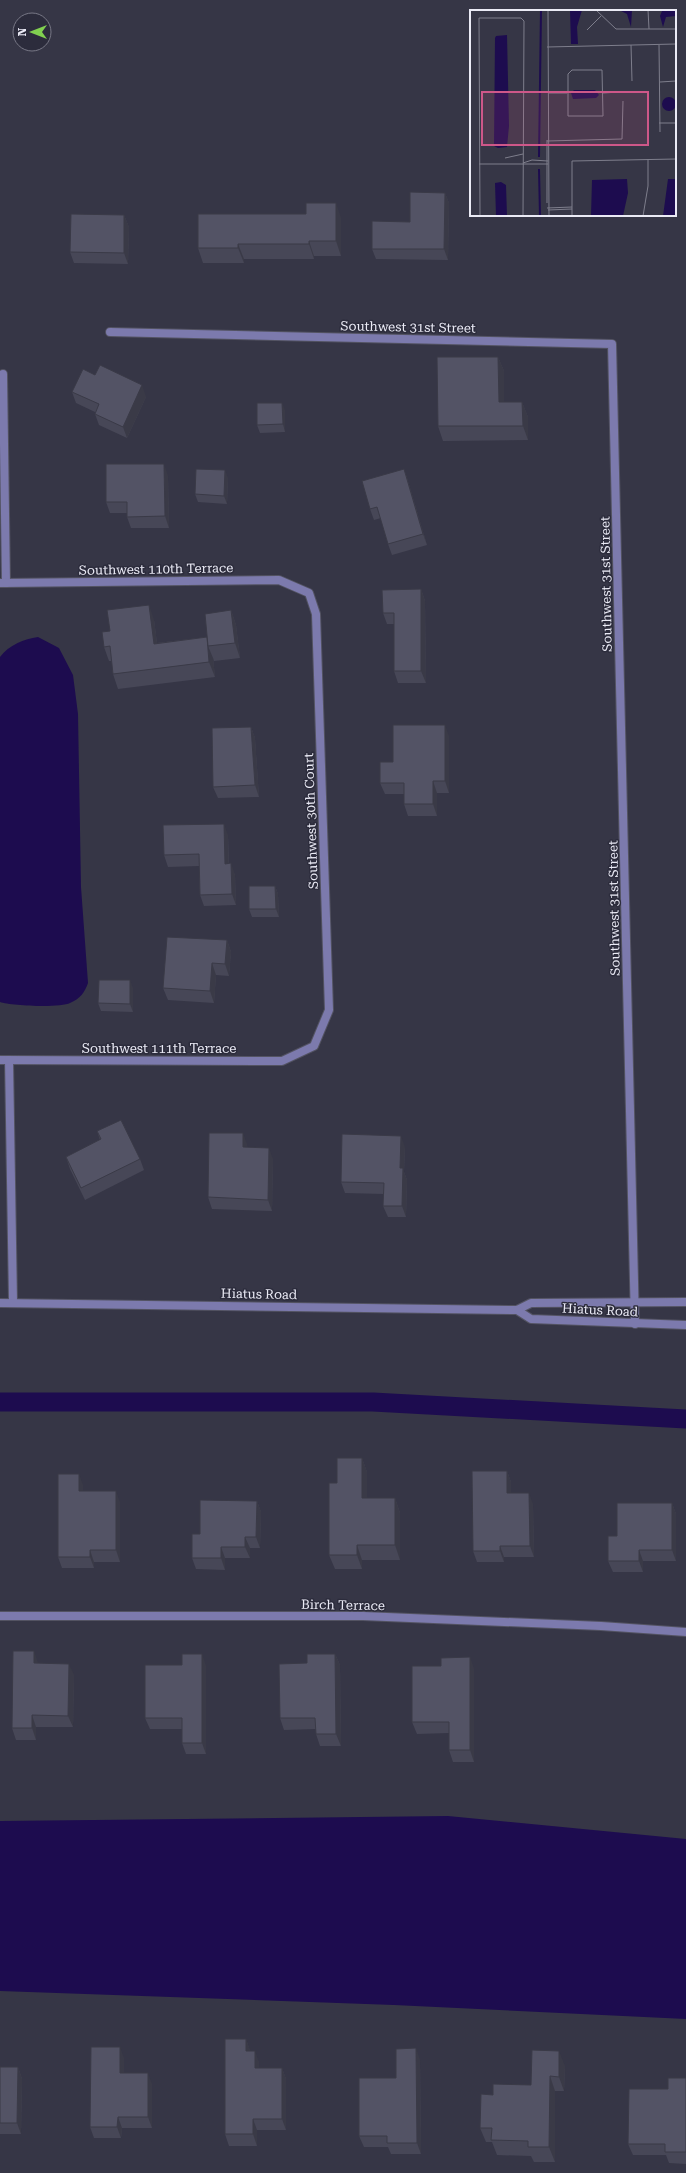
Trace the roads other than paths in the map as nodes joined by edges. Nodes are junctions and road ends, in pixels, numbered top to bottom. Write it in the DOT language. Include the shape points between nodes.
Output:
graph roads {
  1 [pos="110,332"];
  2 [pos="3,374"];
  3 [pos="3,583"];
  4 [pos="309,593"];
  5 [pos="314,1046"];
  6 [pos="4,1060"];
  7 [pos="13,1302"];
  8 [pos="635,1302"];
  9 [pos="686,1302"];
  10 [pos="0,1303"];
  11 [pos="517,1310"];
  12 [pos="635,1324"];
  13 [pos="686,1325"];
  14 [pos="0,1616"];
  15 [pos="686,1632"];
  1 -- 8 [label="street, Southwest 31st Street" via="612,344"];
  2 -- 3 [label="street"];
  3 -- 4 [label="street, Southwest 110th Terrace" via="280,580"];
  4 -- 5 [label="street, Southwest 30th Court" via="316,614 329,1010"];
  5 -- 6 [label="street, Southwest 111th Terrace" via="282,1061"];
  6 -- 7 [label="street"];
  7 -- 10 [label="street, Hiatus Road"];
  7 -- 11 [label="street, Hiatus Road"];
  8 -- 9 [label="street, Hiatus Road"];
  8 -- 11 [label="street, Hiatus Road" via="531,1303"];
  8 -- 12 [label="street, Southwest 31st Street"];
  11 -- 12 [label="street, Hiatus Road" via="532,1319"];
  12 -- 13 [label="street, Hiatus Road"];
  14 -- 15 [label="street, Birch Terrace" via="363,1616"];
}
